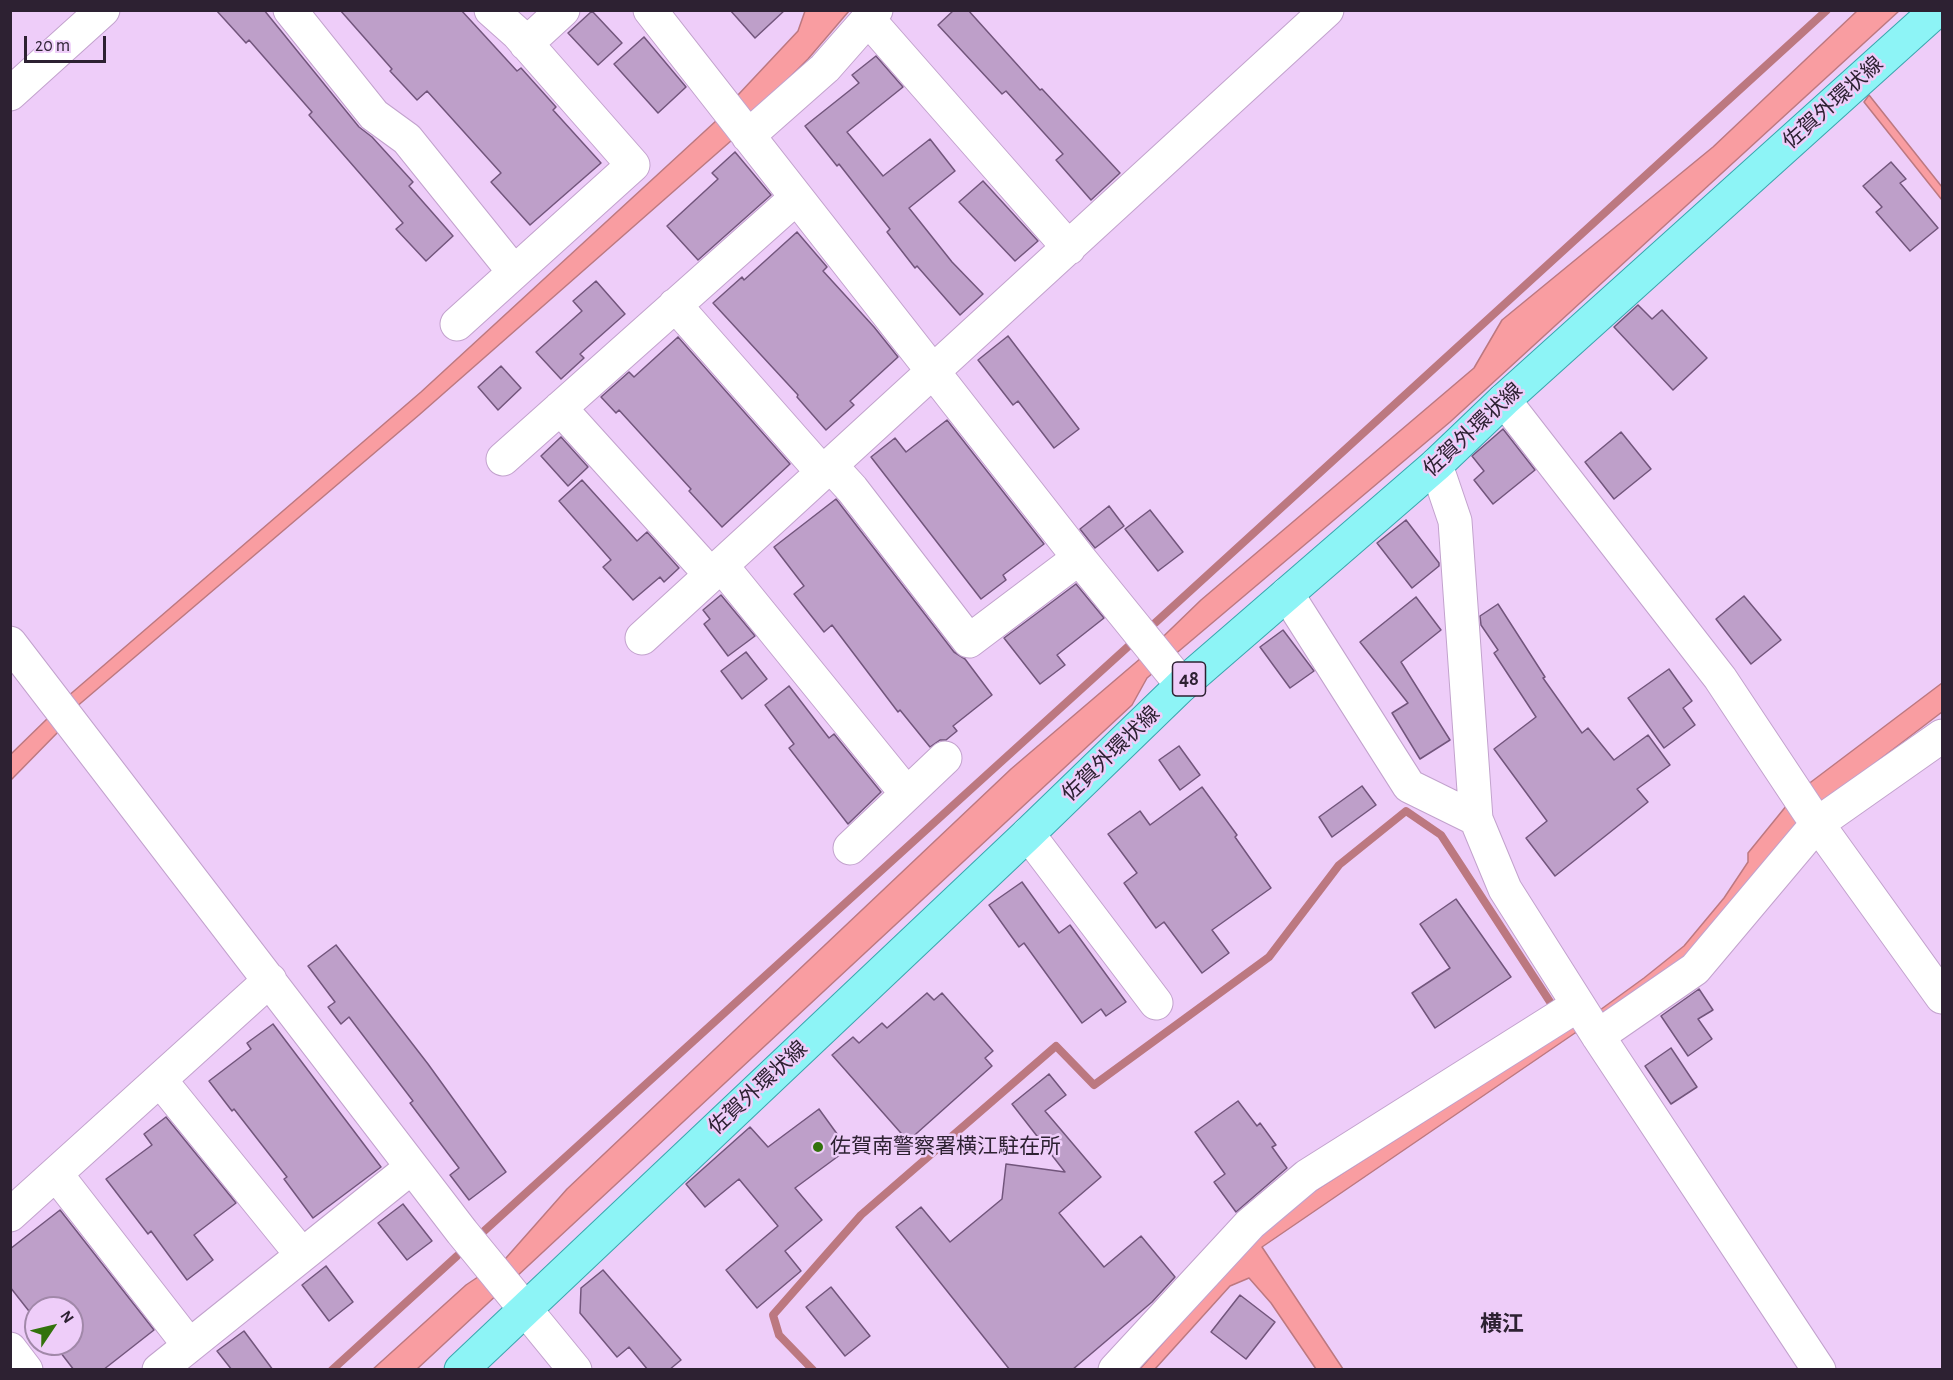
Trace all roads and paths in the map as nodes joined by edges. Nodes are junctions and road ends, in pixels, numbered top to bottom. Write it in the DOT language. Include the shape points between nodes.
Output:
graph roads {
  1 [pos="103,10"];
  2 [pos="491,10"];
  3 [pos="563,10"];
  4 [pos="650,10"];
  5 [pos="1327,10"];
  6 [pos="1937,10"];
  7 [pos="872,15"];
  8 [pos="305,16"];
  9 [pos="526,44"];
  10 [pos="10,94"];
  11 [pos="748,136"];
  12 [pos="796,198"];
  13 [pos="1069,248"];
  14 [pos="514,272"];
  15 [pos="675,305"];
  16 [pos="457,324"];
  17 [pos="933,372"];
  18 [pos="1504,400"];
  19 [pos="560,408"];
  20 [pos="503,459"];
  21 [pos="1436,465"];
  22 [pos="827,469"];
  23 [pos="1079,558"];
  24 [pos="716,570"];
  25 [pos="1287,594"];
  26 [pos="642,638"];
  27 [pos="10,643"];
  28 [pos="1166,666"];
  29 [pos="1942,736"];
  30 [pos="945,758"];
  31 [pos="907,794"];
  32 [pos="1808,811"];
  33 [pos="1476,819"];
  34 [pos="1028,834"];
  35 [pos="850,848"];
  36 [pos="270,980"];
  37 [pos="1942,997"];
  38 [pos="1155,1003"];
  39 [pos="1566,1013"];
  40 [pos="1598,1036"];
  41 [pos="160,1080"];
  42 [pos="412,1167"];
  43 [pos="57,1174"];
  44 [pos="10,1215"];
  45 [pos="302,1255"];
  46 [pos="521,1305"];
  47 [pos="189,1345"];
  48 [pos="10,1349"];
  49 [pos="26,1370"];
  50 [pos="159,1370"];
  51 [pos="461,1370"];
  52 [pos="575,1370"];
  53 [pos="1115,1370"];
  54 [pos="1819,1370"];
  1 -- 10 [label="street"];
  2 -- 9 [label="street"];
  3 -- 9 [label="street"];
  4 -- 11 [label="street"];
  5 -- 13 [label="street"];
  6 -- 18 [label="main road, 佐賀外環状線 / 48"];
  7 -- 11 [label="street" via="825,68"];
  7 -- 13 [label="street"];
  8 -- 14 [label="street" via="374,115 406,139"];
  9 -- 14 [label="street" via="633,165"];
  11 -- 12 [label="street"];
  12 -- 15 [label="street"];
  12 -- 17 [label="street"];
  13 -- 17 [label="street"];
  14 -- 16 [label="street"];
  15 -- 19 [label="street"];
  15 -- 22 [label="street"];
  17 -- 22 [label="street"];
  17 -- 23 [label="street"];
  18 -- 21 [label="main road, 佐賀外環状線 / 48"];
  18 -- 32 [label="street" via="1720,678"];
  19 -- 20 [label="street"];
  19 -- 24 [label="street"];
  21 -- 25 [label="main road, 佐賀外環状線 / 48"];
  21 -- 33 [label="street" via="1455,521"];
  22 -- 23 [label="street" via="852,489 969,641"];
  22 -- 24 [label="street"];
  23 -- 28 [label="street"];
  24 -- 26 [label="street"];
  24 -- 31 [label="street"];
  25 -- 28 [label="main road, 佐賀外環状線 / 48"];
  25 -- 33 [label="street" via="1409,786"];
  27 -- 36 [label="street"];
  28 -- 34 [label="main road, 佐賀外環状線 / 48"];
  29 -- 32 [label="street"];
  30 -- 31 [label="street"];
  31 -- 35 [label="street"];
  32 -- 37 [label="street"];
  32 -- 40 [label="street" via="1695,969"];
  33 -- 39 [label="street" via="1504,889"];
  34 -- 38 [label="street"];
  34 -- 46 [label="main road, 佐賀外環状線 / 48"];
  36 -- 41 [label="street"];
  36 -- 42 [label="street"];
  39 -- 40 [label="street"];
  39 -- 53 [label="street" via="1307,1176 1250,1224"];
  40 -- 54 [label="street"];
  41 -- 43 [label="street"];
  41 -- 45 [label="street"];
  42 -- 45 [label="street"];
  42 -- 46 [label="street"];
  43 -- 44 [label="street"];
  43 -- 47 [label="street"];
  45 -- 47 [label="street"];
  46 -- 51 [label="main road, 佐賀外環状線 / 48"];
  46 -- 52 [label="street"];
  47 -- 50 [label="street"];
  48 -- 49 [label="street"];
}
